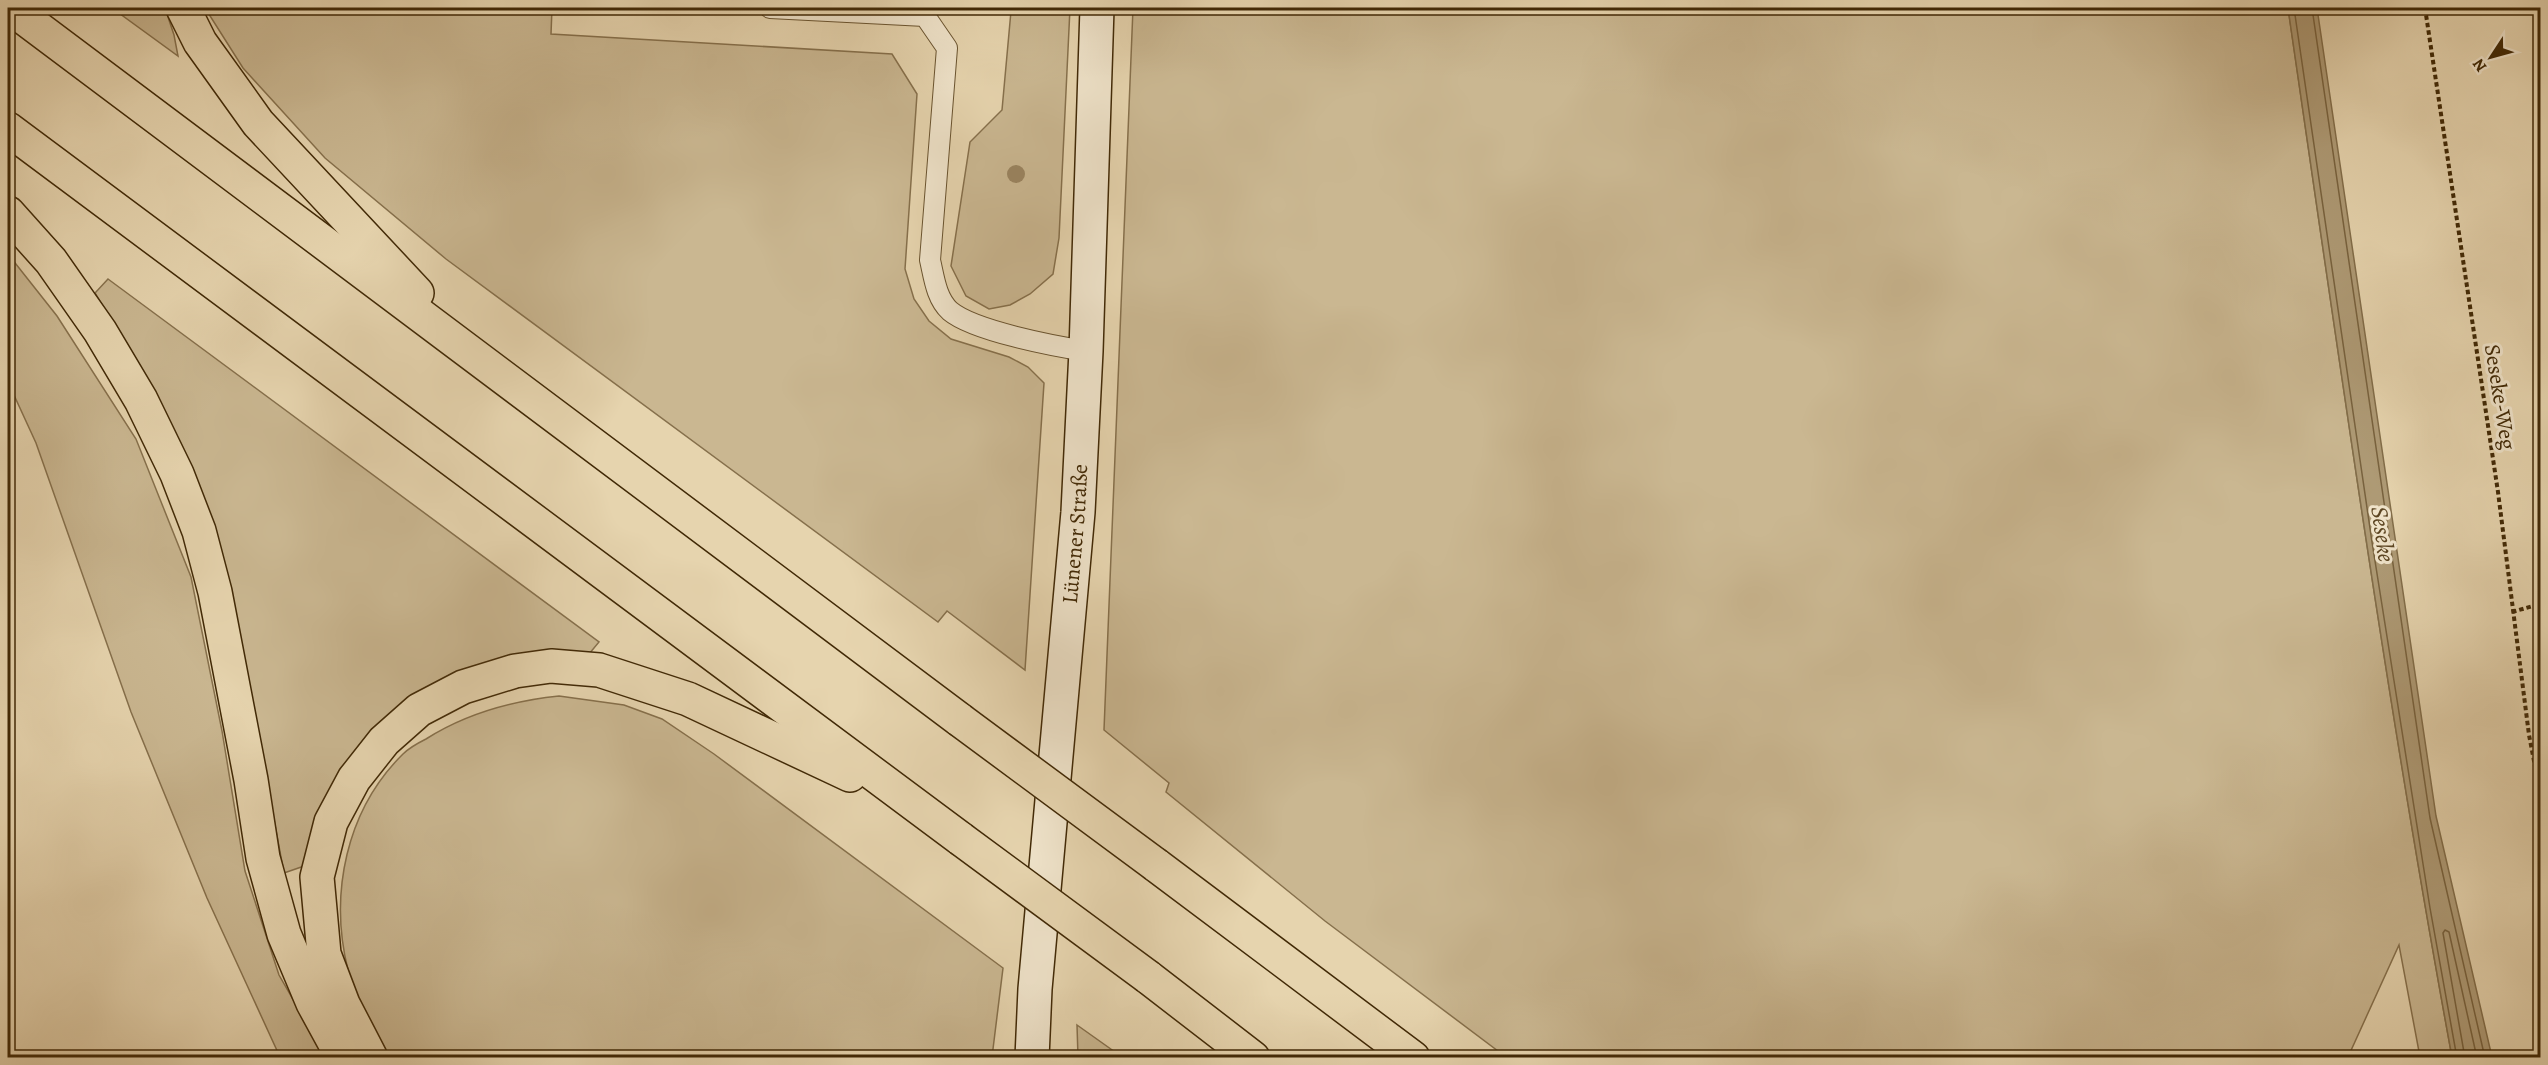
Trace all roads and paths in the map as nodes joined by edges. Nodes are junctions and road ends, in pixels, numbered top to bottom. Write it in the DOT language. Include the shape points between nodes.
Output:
graph roads {
  1 [pos="11,8"];
  2 [pos="183,8"];
  3 [pos="770,8"];
  4 [pos="1097,8"];
  5 [pos="2425,8"];
  6 [pos="8,129"];
  7 [pos="8,213"];
  8 [pos="1086,351"];
  9 [pos="476,356"];
  10 [pos="2541,604"];
  11 [pos="2512,612"];
  12 [pos="2541,792"];
  13 [pos="914,805"];
  14 [pos="343,1058"];
  15 [pos="371,1058"];
  16 [pos="1032,1058"];
  17 [pos="1253,1058"];
  18 [pos="1413,1058"];
  1 -- 9 [label="highway"];
  2 -- 9 [label="highway" via="200,42 258,123"];
  3 -- 8 [label="lane" via="925,16 947,48 930,260 936,290 949,310 970,322"];
  4 -- 8 [label="main road, Lünener Straße"];
  5 -- 11 [label="path, Seseke-Weg" via="2498,492"];
  6 -- 13 [label="highway"];
  7 -- 14 [label="highway" via="51,261 100,331 141,400 177,474 199,531 215,592 252,780 263,858 284,934 313,1002"];
  8 -- 16 [label="main road, Lünener Straße" via="1078,512"];
  9 -- 18 [label="highway, bridge"];
  10 -- 11 [label="path"];
  11 -- 12 [label="path, Seseke-Weg"];
  13 -- 15 [label="highway" via="688,699 599,670 551,666 514,671 463,687 419,710 384,741 354,779 331,822 317,877 324,954 343,1004"];
  13 -- 17 [label="highway, bridge"];
}
